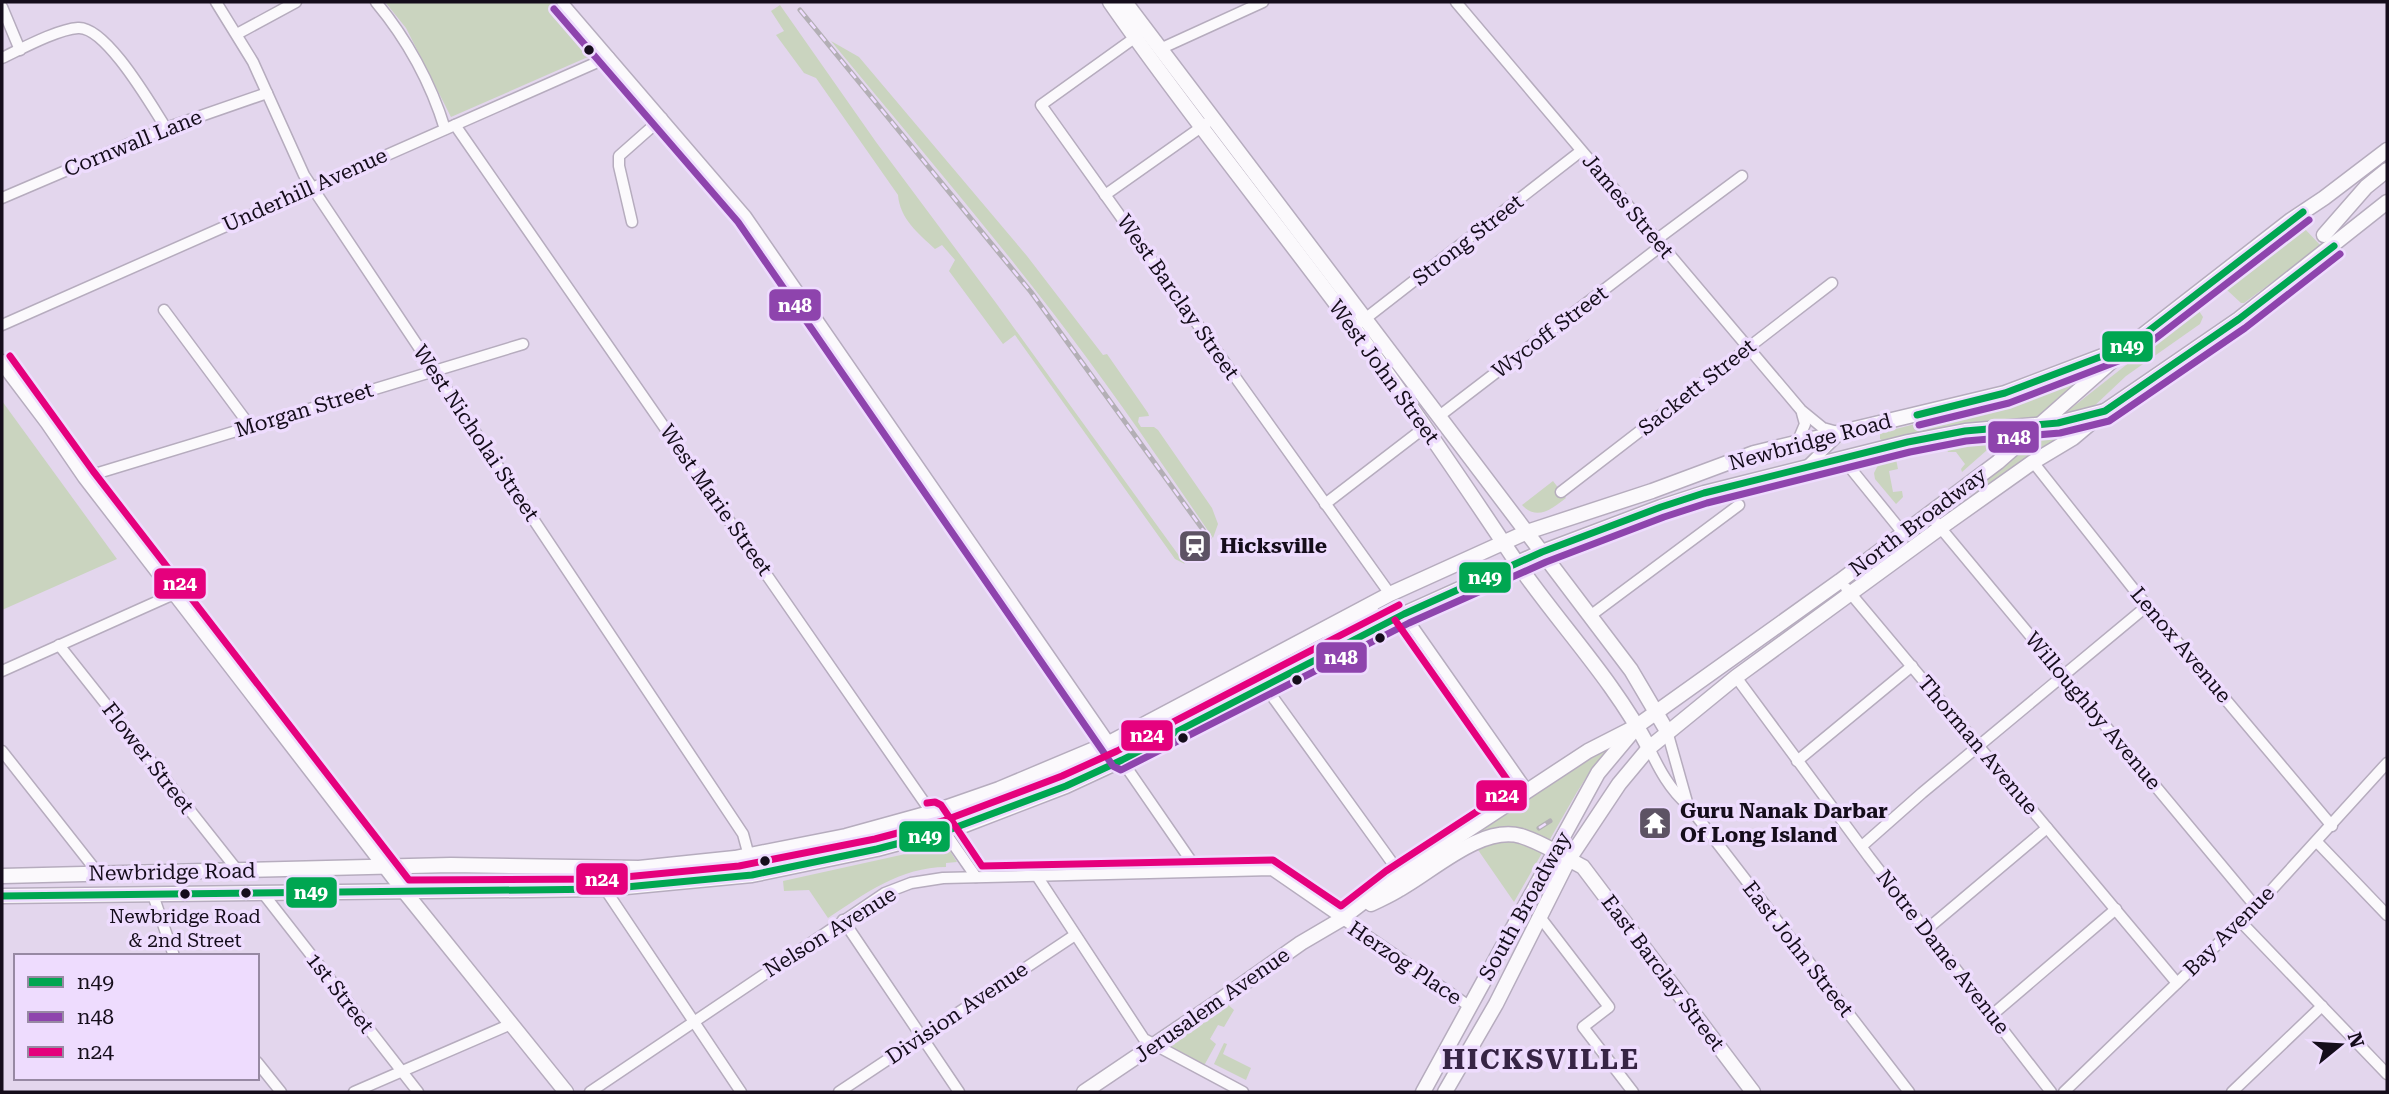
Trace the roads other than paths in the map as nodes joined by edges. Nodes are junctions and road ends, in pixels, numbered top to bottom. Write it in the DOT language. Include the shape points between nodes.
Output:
graph roads {
  1 [pos="216,2"];
  2 [pos="296,2"];
  3 [pos="376,2"];
  4 [pos="562,2"];
  5 [pos="1110,2"];
  6 [pos="1125,2"];
  7 [pos="1263,2"];
  8 [pos="1456,2"];
  9 [pos="2,7"];
  10 [pos="237,34"];
  11 [pos="1140,34"];
  12 [pos="1160,49"];
  13 [pos="20,50"];
  14 [pos="609,57"];
  15 [pos="2,58"];
  16 [pos="267,93"];
  17 [pos="662,118"];
  18 [pos="1207,123"];
  19 [pos="450,127"];
  20 [pos="166,128"];
  21 [pos="2387,150"];
  22 [pos="1581,151"];
  23 [pos="2387,170"];
  24 [pos="1742,176"];
  25 [pos="312,187"];
  26 [pos="1105,195"];
  27 [pos="2,198"];
  28 [pos="2387,202"];
  29 [pos="1269,215"];
  30 [pos="632,222"];
  31 [pos="1299,231"];
  32 [pos="2324,235"];
  33 [pos="1659,243"];
  34 [pos="1832,283"];
  35 [pos="164,310"];
  36 [pos="1359,323"];
  37 [pos="2,324"];
  38 [pos="523,344"];
  39 [pos="2129,346"];
  40 [pos="1747,348"];
  41 [pos="2,362"];
  42 [pos="433,370"];
  43 [pos="1801,410"];
  44 [pos="2105,411"];
  45 [pos="1438,417"];
  46 [pos="2038,425"];
  47 [pos="250,426"];
  48 [pos="1424,428"];
  49 [pos="1841,433"];
  50 [pos="1797,443"];
  51 [pos="1843,459"];
  52 [pos="2033,462"];
  53 [pos="1805,468"];
  54 [pos="85,477"];
  55 [pos="1561,492"];
  56 [pos="1325,504"];
  57 [pos="1739,505"];
  58 [pos="1929,514"];
  59 [pos="1940,528"];
  60 [pos="1527,531"];
  61 [pos="1903,533"];
  62 [pos="1504,542"];
  63 [pos="1542,552"];
  64 [pos="1518,563"];
  65 [pos="1840,581"];
  66 [pos="1851,593"];
  67 [pos="174,594"];
  68 [pos="1390,594"];
  69 [pos="1376,602"];
  70 [pos="2147,606"];
  71 [pos="1404,614"];
  72 [pos="1590,616"];
  73 [pos="59,645"];
  74 [pos="1315,659"];
  75 [pos="1912,666"];
  76 [pos="1252,668"];
  77 [pos="2,671"];
  78 [pos="2064,676"];
  79 [pos="1736,677"];
  80 [pos="1264,685"];
  81 [pos="1215,710"];
  82 [pos="1657,712"];
  83 [pos="1637,726"];
  84 [pos="1667,731"];
  85 [pos="1111,742"];
  86 [pos="1979,746"];
  87 [pos="1649,748"];
  88 [pos="2,751"];
  89 [pos="1122,760"];
  90 [pos="1797,761"];
  91 [pos="2387,765"];
  92 [pos="1528,791"];
  93 [pos="1688,805"];
  94 [pos="933,812"];
  95 [pos="2332,826"];
  96 [pos="2047,828"];
  97 [pos="946,831"];
  98 [pos="2317,842"];
  99 [pos="1862,846"];
  100 [pos="1556,851"];
  101 [pos="749,856"];
  102 [pos="1569,859"];
  103 [pos="385,867"];
  104 [pos="615,867"];
  105 [pos="237,871"];
  106 [pos="1198,871"];
  107 [pos="98,873"];
  108 [pos="752,875"];
  109 [pos="2,876"];
  110 [pos="1037,876"];
  111 [pos="975,877"];
  112 [pos="1396,878"];
  113 [pos="621,887"];
  114 [pos="605,888"];
  115 [pos="404,891"];
  116 [pos="262,892"];
  117 [pos="153,895"];
  118 [pos="2,896"];
  119 [pos="2256,907"];
  120 [pos="2116,909"];
  121 [pos="2387,915"];
  122 [pos="1540,917"];
  123 [pos="1341,919"];
  124 [pos="843,920"];
  125 [pos="2241,922"];
  126 [pos="1926,930"];
  127 [pos="1075,934"];
  128 [pos="173,954"];
  129 [pos="2177,983"];
  130 [pos="1469,1006"];
  131 [pos="2322,1006"];
  132 [pos="1992,1015"];
  133 [pos="694,1022"];
  134 [pos="511,1024"];
  135 [pos="922,1037"];
  136 [pos="1155,1045"];
  137 [pos="259,1064"];
  138 [pos="402,1071"];
  139 [pos="2387,1074"];
  140 [pos="2066,1091"];
  141 [pos="281,1092"];
  142 [pos="354,1092"];
  143 [pos="418,1092"];
  144 [pos="566,1092"];
  145 [pos="590,1092"];
  146 [pos="741,1092"];
  147 [pos="839,1092"];
  148 [pos="959,1092"];
  149 [pos="1083,1092"];
  150 [pos="1243,1092"];
  151 [pos="1423,1092"];
  152 [pos="1445,1092"];
  153 [pos="1633,1092"];
  154 [pos="1754,1092"];
  155 [pos="1909,1092"];
  156 [pos="2051,1092"];
  157 [pos="2232,1092"];
  1 -- 10 [label="street, West Nicholai Street"];
  2 -- 10 [label="street"];
  3 -- 19 [label="street, West Marie Street" via="409,48"];
  4 -- 14 [label="street"];
  5 -- 11 [label="main road, West John Street"];
  6 -- 11 [label="main road, West John Street"];
  7 -- 12 [label="street"];
  8 -- 22 [label="street, James Street"];
  9 -- 13 [label="street"];
  10 -- 16 [label="street, West Nicholai Street"];
  11 -- 12 [label="main road, West John Street"];
  11 -- 18 [label="main road, West John Street"];
  11 -- 26 [label="street, West Barclay Street" via="1041,105"];
  12 -- 18 [label="main road, West John Street"];
  13 -- 15 [label="street"];
  13 -- 20 [label="street" via="68,29 80,27 96,33 118,56"];
  14 -- 17 [label="street"];
  14 -- 19 [label="street, Underhill Avenue"];
  16 -- 20 [label="street, Cornwall Lane"];
  16 -- 25 [label="street, West Nicholai Street"];
  17 -- 30 [label="street" via="619,156"];
  17 -- 85 [label="street" via="759,234"];
  18 -- 26 [label="street"];
  18 -- 29 [label="main road, West John Street"];
  18 -- 31 [label="main road, West John Street"];
  19 -- 25 [label="street, Underhill Avenue"];
  19 -- 94 [label="street, West Marie Street"];
  20 -- 27 [label="street, Cornwall Lane"];
  21 -- 39 [label="main road, North Broadway"];
  22 -- 33 [label="street, James Street"];
  22 -- 36 [label="street, Strong Street"];
  23 -- 32 [label="main road" via="2365,187"];
  24 -- 33 [label="street, Wycoff Street"];
  25 -- 37 [label="street, Underhill Avenue"];
  25 -- 42 [label="street, West Nicholai Street"];
  26 -- 56 [label="street, West Barclay Street"];
  28 -- 44 [label="main road, North Broadway" via="2239,319"];
  29 -- 31 [label="main road" via="1276,216 1290,233"];
  29 -- 36 [label="main road, West John Street"];
  31 -- 36 [label="main road, West John Street"];
  33 -- 40 [label="street, James Street"];
  33 -- 45 [label="street, Wycoff Street"];
  34 -- 40 [label="street, Sackett Street"];
  35 -- 47 [label="street"];
  36 -- 45 [label="main road, West John Street"];
  36 -- 48 [label="main road, West John Street"];
  38 -- 42 [label="street, Morgan Street"];
  39 -- 46 [label="main road, North Broadway"];
  39 -- 49 [label="main road, Newbridge Road" via="2005,393"];
  40 -- 43 [label="street, James Street"];
  40 -- 55 [label="street, Sackett Street"];
  41 -- 54 [label="main road"];
  42 -- 47 [label="street, Morgan Street"];
  42 -- 101 [label="street, West Nicholai Street" via="743,834"];
  43 -- 49 [label="street, James Street" via="1823,428"];
  43 -- 50 [label="street" via="1805,424"];
  44 -- 46 [label="main road, Newbridge Road"];
  44 -- 52 [label="main road, North Broadway" via="2073,438"];
  45 -- 60 [label="main road, West John Street"];
  46 -- 51 [label="main road, Newbridge Road" via="1965,431"];
  46 -- 58 [label="main road, North Broadway"];
  47 -- 54 [label="street, Morgan Street"];
  48 -- 56 [label="street"];
  48 -- 62 [label="main road, West John Street"];
  49 -- 50 [label="main road, Newbridge Road"];
  49 -- 53 [label="street"];
  50 -- 60 [label="main road, Newbridge Road" via="1754,453"];
  51 -- 53 [label="main road, Newbridge Road"];
  51 -- 61 [label="street"];
  52 -- 59 [label="main road, North Broadway"];
  52 -- 70 [label="street, Lenox Avenue"];
  53 -- 63 [label="main road, Newbridge Road" via="1661,507"];
  54 -- 67 [label="main road"];
  56 -- 68 [label="street, West Barclay Street"];
  57 -- 72 [label="street"];
  58 -- 59 [label="street, Willoughby Avenue"];
  58 -- 61 [label="main road, North Broadway"];
  59 -- 66 [label="main road, North Broadway"];
  59 -- 78 [label="street, Willoughby Avenue"];
  60 -- 62 [label="main road, Newbridge Road"];
  60 -- 63 [label="main road, West John Street"];
  61 -- 65 [label="main road, North Broadway"];
  62 -- 64 [label="main road, West John Street"];
  62 -- 68 [label="main road, Newbridge Road"];
  63 -- 64 [label="main road, Newbridge Road"];
  63 -- 72 [label="main road, West John Street"];
  64 -- 71 [label="main road, Newbridge Road"];
  64 -- 83 [label="main road, West John Street"];
  65 -- 66 [label="street, Thorman Avenue"];
  65 -- 82 [label="main road, North Broadway"];
  66 -- 75 [label="street, Thorman Avenue"];
  66 -- 79 [label="main road, North Broadway"];
  67 -- 73 [label="street"];
  67 -- 103 [label="main road"];
  68 -- 69 [label="main road, Newbridge Road"];
  69 -- 74 [label="main road" via="1365,618 1322,646"];
  69 -- 76 [label="main road, Newbridge Road"];
  70 -- 78 [label="street"];
  70 -- 95 [label="street, Lenox Avenue"];
  71 -- 74 [label="main road, Newbridge Road"];
  71 -- 92 [label="street"];
  72 -- 82 [label="main road, West John Street"];
  73 -- 77 [label="street"];
  73 -- 105 [label="street, Flower Street"];
  74 -- 80 [label="main road, Newbridge Road"];
  75 -- 86 [label="street, Thorman Avenue"];
  75 -- 90 [label="street"];
  76 -- 81 [label="main road" via="1254,672 1219,699"];
  76 -- 85 [label="main road, Newbridge Road"];
  78 -- 86 [label="street"];
  78 -- 119 [label="street, Willoughby Avenue"];
  79 -- 84 [label="main road, North Broadway"];
  79 -- 90 [label="street, Notre Dame Avenue"];
  80 -- 81 [label="main road, Newbridge Road"];
  80 -- 112 [label="street"];
  81 -- 89 [label="main road, Newbridge Road"];
  82 -- 83 [label="main road, North Broadway"];
  82 -- 84 [label="main road, West John Street"];
  83 -- 87 [label="main road, West John Street"];
  83 -- 92 [label="main road, Jerusalem Avenue" via="1588,751"];
  83 -- 100 [label="main road, South Broadway" via="1598,773"];
  84 -- 87 [label="main road, North Broadway"];
  84 -- 93 [label="street, East John Street"];
  85 -- 89 [label="street"];
  85 -- 94 [label="main road, Newbridge Road"];
  86 -- 96 [label="street, Thorman Avenue"];
  86 -- 99 [label="street"];
  87 -- 93 [label="street, East John Street" via="1662,774"];
  87 -- 102 [label="main road, South Broadway"];
  88 -- 107 [label="street"];
  89 -- 97 [label="main road, Newbridge Road"];
  89 -- 106 [label="street"];
  90 -- 99 [label="street, Notre Dame Avenue"];
  91 -- 95 [label="street, Bay Avenue"];
  92 -- 112 [label="main road, Jerusalem Avenue"];
  93 -- 155 [label="street, East John Street"];
  94 -- 97 [label="street, West Marie Street"];
  94 -- 101 [label="main road, Newbridge Road"];
  95 -- 98 [label="street, Bay Avenue"];
  96 -- 120 [label="street, Thorman Avenue"];
  96 -- 126 [label="street"];
  97 -- 108 [label="main road, Newbridge Road"];
  97 -- 111 [label="street, West Marie Street"];
  98 -- 119 [label="street, Bay Avenue"];
  98 -- 121 [label="street"];
  99 -- 126 [label="street, Notre Dame Avenue"];
  100 -- 102 [label="main road, Jerusalem Avenue"];
  100 -- 123 [label="main road, Jerusalem Avenue" via="1518,835 1496,835 1473,843 1400,890"];
  100 -- 130 [label="main road, South Broadway"];
  101 -- 104 [label="main road, Newbridge Road"];
  101 -- 108 [label="main road"];
  102 -- 122 [label="main road, South Broadway"];
  102 -- 154 [label="main road, East Barclay Street" via="1583,867"];
  103 -- 104 [label="main road, Newbridge Road"];
  103 -- 105 [label="main road, Newbridge Road"];
  103 -- 115 [label="main road"];
  104 -- 113 [label="main road"];
  105 -- 107 [label="main road, Newbridge Road"];
  106 -- 110 [label="street, Nelson Avenue"];
  106 -- 123 [label="street, Nelson Avenue" via="1272,870"];
  107 -- 109 [label="main road, Newbridge Road"];
  108 -- 113 [label="main road, Newbridge Road"];
  110 -- 111 [label="street, Nelson Avenue"];
  110 -- 127 [label="street"];
  111 -- 124 [label="street, Nelson Avenue" via="911,883 885,893"];
  112 -- 123 [label="main road, Jerusalem Avenue"];
  113 -- 114 [label="main road, Newbridge Road"];
  114 -- 115 [label="main road, Newbridge Road"];
  114 -- 133 [label="street"];
  115 -- 116 [label="main road, Newbridge Road"];
  115 -- 134 [label="main road"];
  116 -- 117 [label="main road, Newbridge Road"];
  116 -- 138 [label="street, 1st Street"];
  117 -- 118 [label="main road, Newbridge Road"];
  117 -- 128 [label="street"];
  119 -- 125 [label="street, Bay Avenue"];
  120 -- 129 [label="street, Thorman Avenue"];
  120 -- 132 [label="street"];
  122 -- 152 [label="main road, South Broadway"];
  122 -- 153 [label="street" via="1609,1007 1583,1027"];
  123 -- 130 [label="street, Herzog Place"];
  123 -- 136 [label="main road, Jerusalem Avenue"];
  124 -- 133 [label="street, Nelson Avenue"];
  124 -- 135 [label="street"];
  125 -- 129 [label="street, Bay Avenue"];
  125 -- 131 [label="street"];
  126 -- 132 [label="street, Notre Dame Avenue"];
  127 -- 135 [label="street, Division Avenue"];
  127 -- 136 [label="street" via="1144,1039"];
  129 -- 140 [label="street, Bay Avenue"];
  130 -- 151 [label="main road, South Broadway"];
  131 -- 139 [label="street"];
  131 -- 157 [label="street"];
  132 -- 156 [label="street, Notre Dame Avenue"];
  133 -- 145 [label="street, Nelson Avenue"];
  133 -- 146 [label="street"];
  134 -- 138 [label="street"];
  134 -- 144 [label="main road"];
  135 -- 147 [label="street, Division Avenue"];
  135 -- 148 [label="street"];
  136 -- 149 [label="main road, Jerusalem Avenue"];
  136 -- 150 [label="street"];
  137 -- 141 [label="street"];
  138 -- 142 [label="street"];
  138 -- 143 [label="street, 1st Street"];
}
